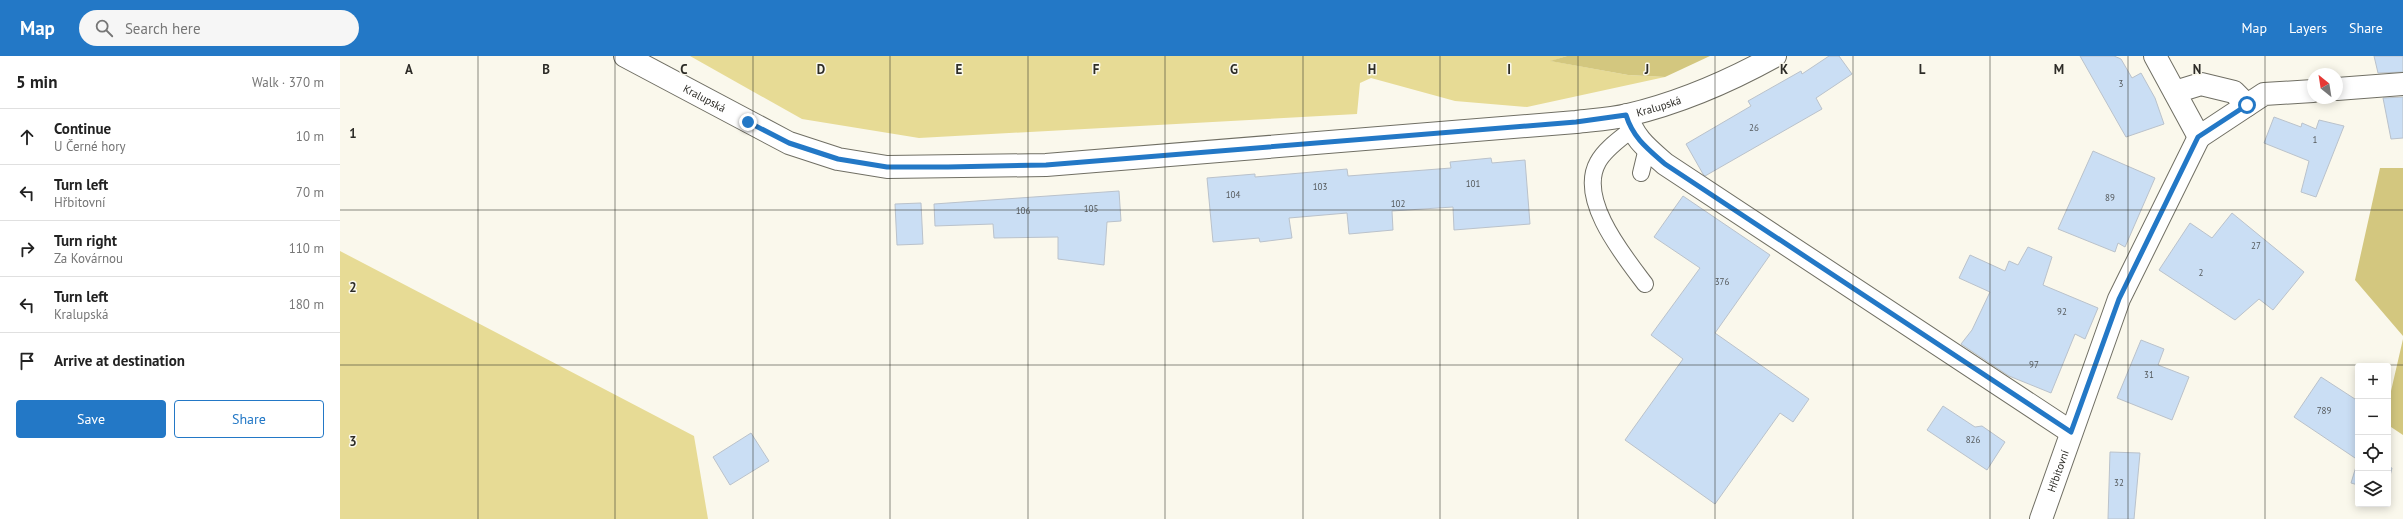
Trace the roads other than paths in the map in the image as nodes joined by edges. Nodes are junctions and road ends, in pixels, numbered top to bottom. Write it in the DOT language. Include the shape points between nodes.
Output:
graph roads {
  1 [pos="625,56"];
  2 [pos="1775,56"];
  3 [pos="2155,56"];
  4 [pos="2403,84"];
  5 [pos="2343,89"];
  6 [pos="2307,91"];
  7 [pos="2175,92"];
  8 [pos="2247,105"];
  9 [pos="1629,123"];
  10 [pos="2198,137"];
  11 [pos="1647,148"];
  12 [pos="1641,173"];
  13 [pos="1645,284"];
  14 [pos="2071,432"];
  15 [pos="2042,519"];
  1 -- 9 [label="street, Kralupská" via="789,143 838,159 887,167 1046,165 1576,122"];
  2 -- 9 [label="street, Kralupská"];
  3 -- 7 [label="street"];
  4 -- 5 [label="street"];
  6 -- 8 [label="street" via="2264,94"];
  7 -- 8 [label="street" via="2201,84 2234,92"];
  7 -- 10 [label="street"];
  8 -- 10 [label="street"];
  9 -- 11 [label="street"];
  9 -- 13 [label="lane" via="1598,161 1592,174 1592,188 1608,231"];
  10 -- 14 [label="street, Hřbitovní" via="2119,299"];
  11 -- 12 [label="lane"];
  11 -- 14 [label="street" via="1665,164"];
  14 -- 15 [label="street, Hřbitovní"];
}
